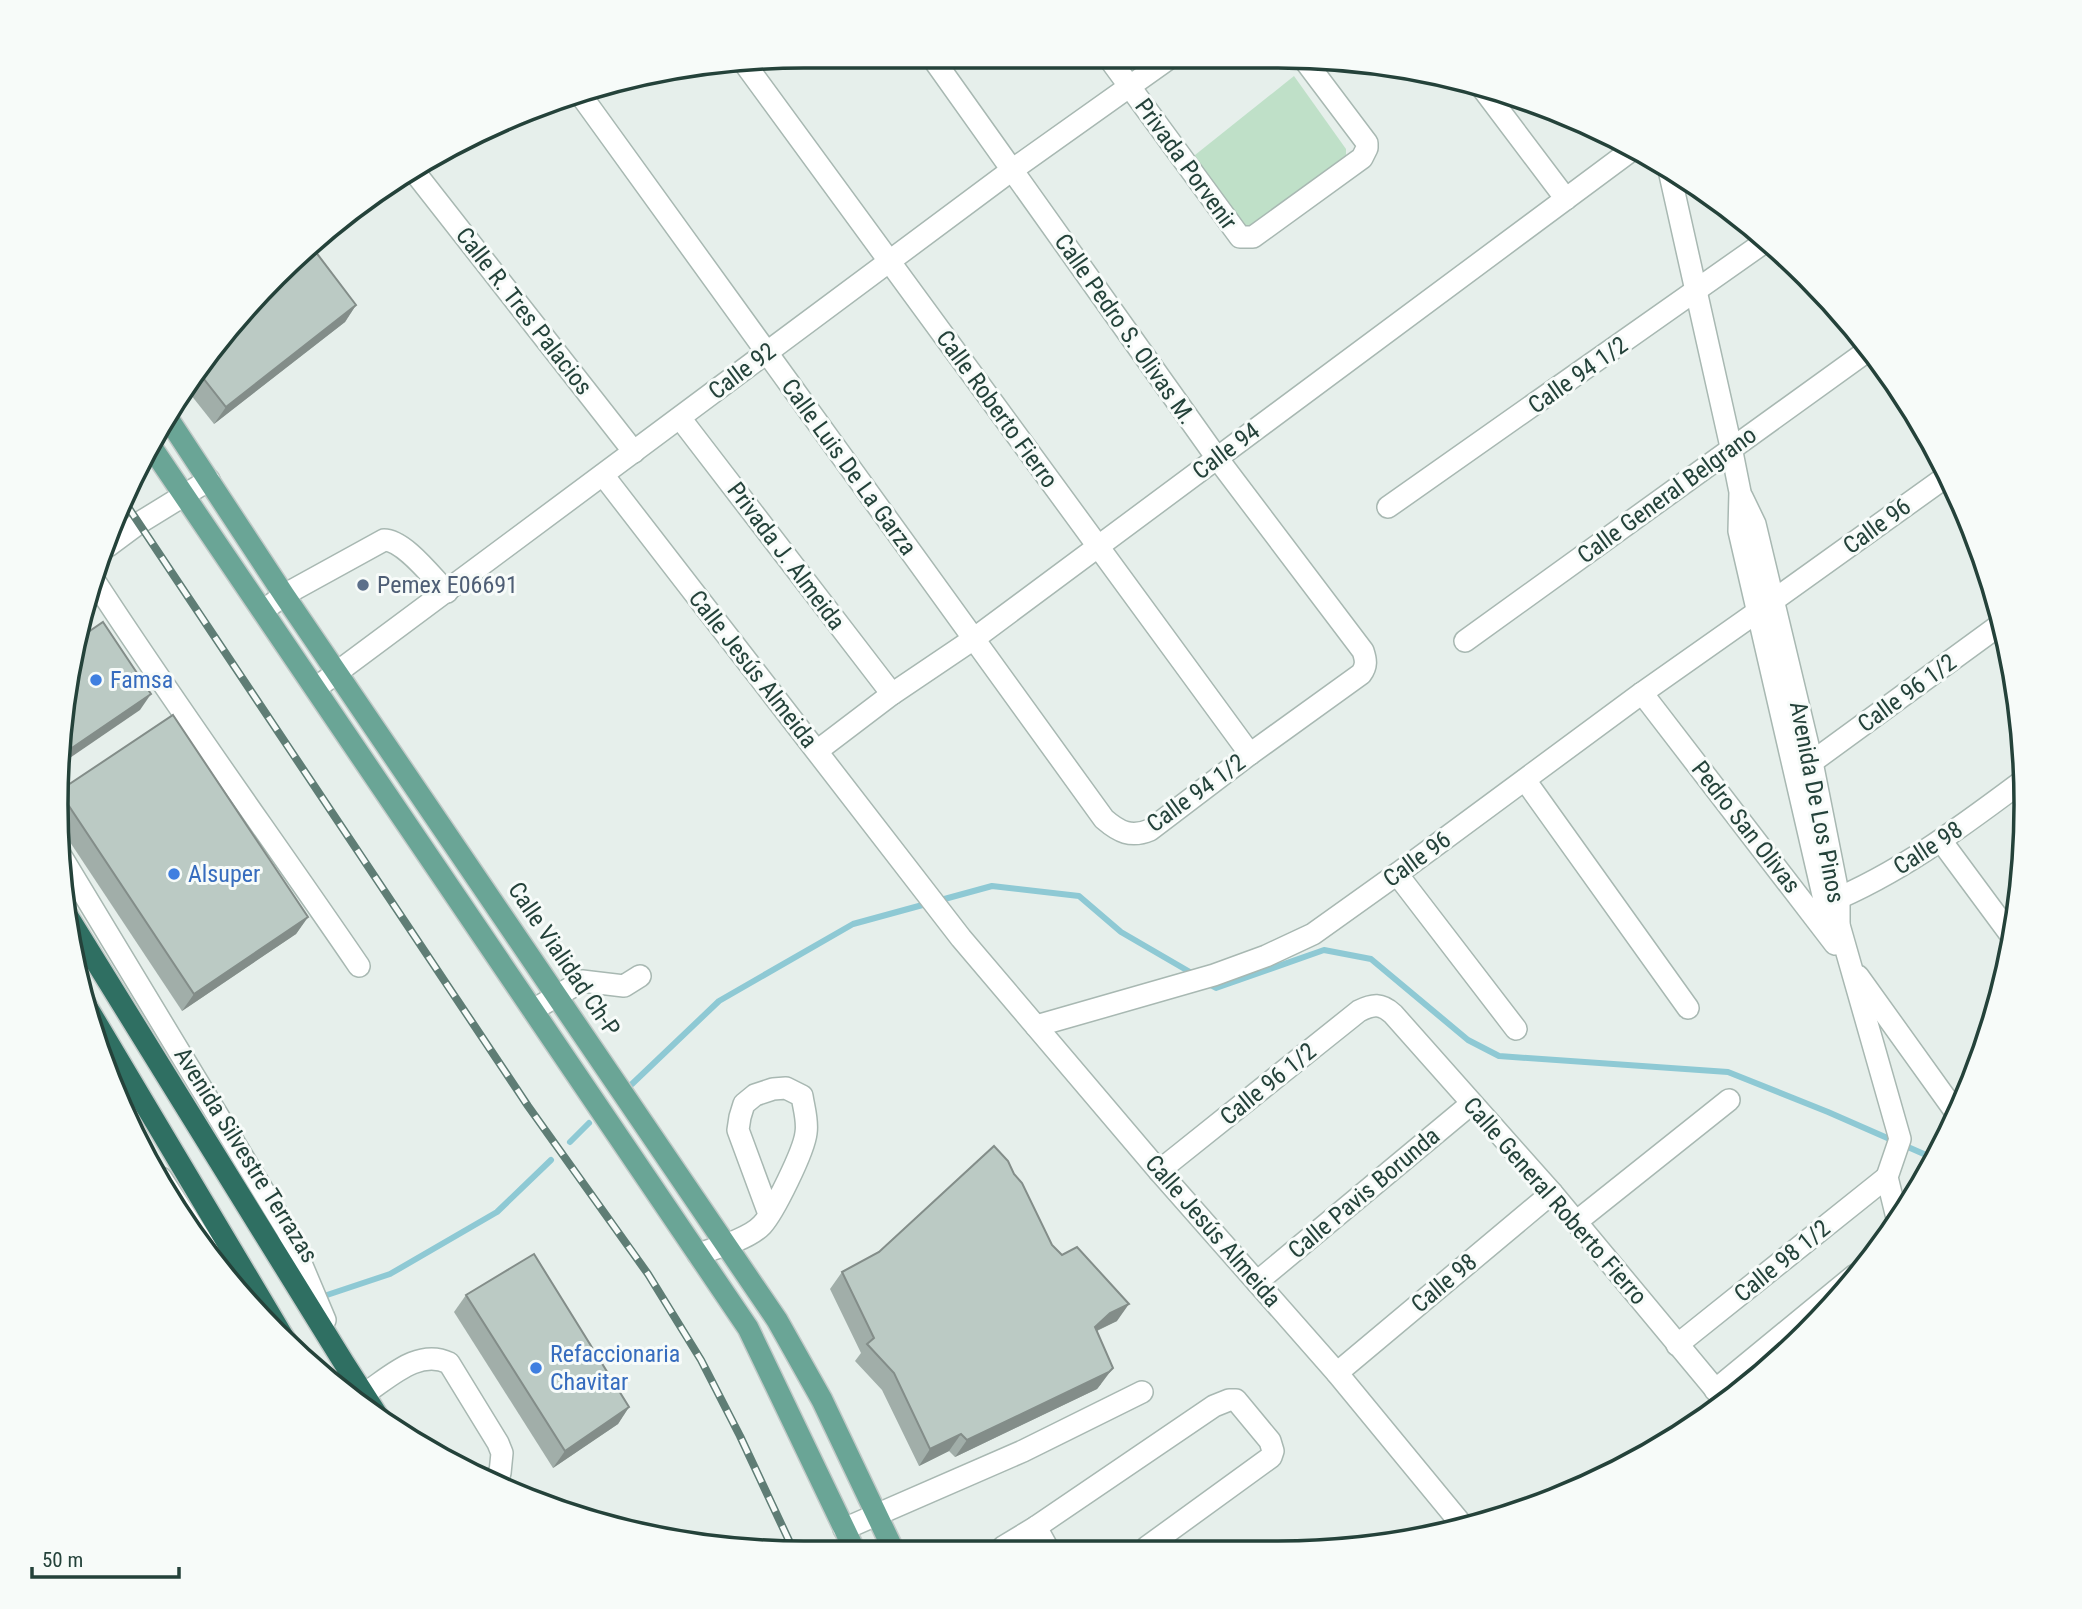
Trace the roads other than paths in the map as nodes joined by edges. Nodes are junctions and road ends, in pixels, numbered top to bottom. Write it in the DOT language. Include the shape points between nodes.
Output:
graph roads {
  1 [pos="940,68"];
  2 [pos="1116,68"];
  3 [pos="1156,68"];
  4 [pos="1312,69"];
  5 [pos="750,71"];
  6 [pos="1129,87"];
  7 [pos="1491,100"];
  8 [pos="585,102"];
  9 [pos="1624,155"];
  10 [pos="1012,170"];
  11 [pos="419,177"];
  12 [pos="1671,182"];
  13 [pos="1566,199"];
  14 [pos="1758,247"];
  15 [pos="889,262"];
  16 [pos="1696,292"];
  17 [pos="766,354"];
  18 [pos="1861,355"];
  19 [pos="680,418"];
  20 [pos="173,426"];
  21 [pos="1731,447"];
  22 [pos="634,452"];
  23 [pos="157,455"];
  24 [pos="1217,458"];
  25 [pos="603,475"];
  26 [pos="209,480"];
  27 [pos="1939,482"];
  28 [pos="185,497"];
  29 [pos="1388,507"];
  30 [pos="118,538"];
  31 [pos="1098,546"];
  32 [pos="100,590"];
  33 [pos="447,592"];
  34 [pos="284,595"];
  35 [pos="1765,606"];
  36 [pos="263,611"];
  37 [pos="1993,630"];
  38 [pos="975,638"];
  39 [pos="1465,641"];
  40 [pos="1364,669"];
  41 [pos="338,673"];
  42 [pos="316,688"];
  43 [pos="1642,693"];
  44 [pos="892,694"];
  45 [pos="817,751"];
  46 [pos="1250,754"];
  47 [pos="1812,762"];
  48 [pos="1525,780"];
  49 [pos="2013,788"];
  50 [pos="1125,834"];
  51 [pos="1942,842"];
  52 [pos="1398,874"];
  53 [pos="72,875"];
  54 [pos="317,904"];
  55 [pos="1824,904"];
  56 [pos="299,918"];
  57 [pos="2003,925"];
  58 [pos="80,936"];
  59 [pos="1849,962"];
  60 [pos="359,966"];
  61 [pos="639,976"];
  62 [pos="556,994"];
  63 [pos="175,999"];
  64 [pos="1381,1005"];
  65 [pos="1688,1008"];
  66 [pos="533,1010"];
  67 [pos="155,1012"];
  68 [pos="1035,1026"];
  69 [pos="1516,1029"];
  70 [pos="107,1040"];
  71 [pos="1729,1100"];
  72 [pos="1471,1104"];
  73 [pos="1950,1104"];
  74 [pos="1159,1171"];
  75 [pos="1887,1177"];
  76 [pos="1552,1193"];
  77 [pos="1894,1207"];
  78 [pos="769,1214"];
  79 [pos="1576,1222"];
  80 [pos="726,1244"];
  81 [pos="698,1254"];
  82 [pos="1258,1282"];
  83 [pos="263,1303"];
  84 [pos="1786,1337"];
  85 [pos="1677,1345"];
  86 [pos="344,1363"];
  87 [pos="1337,1373"];
  88 [pos="1739,1378"];
  89 [pos="1142,1391"];
  90 [pos="1719,1394"];
  91 [pos="365,1395"];
  92 [pos="499,1474"];
  93 [pos="876,1514"];
  94 [pos="1457,1519"];
  95 [pos="1036,1527"];
  96 [pos="848,1538"];
  97 [pos="889,1541"];
  98 [pos="1013,1541"];
  99 [pos="1044,1541"];
  100 [pos="1155,1541"];
  1 -- 10 [label="street, Calle Pedro S. Olivas M."];
  2 -- 6 [label="street, Privada Porvenir"];
  3 -- 6 [label="street, Calle 92"];
  4 -- 6 [label="street, Privada Porvenir" via="1367,148 1362,158 1253,237 1240,237"];
  5 -- 15 [label="street, Calle Roberto Fierro"];
  6 -- 10 [label="street, Calle 92"];
  7 -- 13 [label="street"];
  8 -- 17 [label="street, Calle Luis De La Garza"];
  9 -- 13 [label="street, Calle 94"];
  10 -- 15 [label="street, Calle 92"];
  10 -- 24 [label="street, Calle Pedro S. Olivas M."];
  11 -- 22 [label="street, Calle R. Tres Palacios"];
  12 -- 16 [label="street, Avenida De Los Pinos"];
  13 -- 24 [label="street, Calle 94"];
  14 -- 16 [label="street, Calle 94 1/2"];
  15 -- 17 [label="street, Calle 92"];
  15 -- 31 [label="street, Calle Roberto Fierro"];
  16 -- 21 [label="street, Avenida De Los Pinos"];
  16 -- 29 [label="street, Calle 94 1/2"];
  17 -- 19 [label="street, Calle 92"];
  17 -- 38 [label="street, Calle Luis De La Garza"];
  18 -- 21 [label="street, Calle General Belgrano"];
  19 -- 22 [label="street, Calle 92"];
  19 -- 44 [label="street, Privada J. Almeida"];
  20 -- 26 [label="main road, Calle Vialidad Ch-P"];
  21 -- 35 [label="street, Avenida De Los Pinos" via="1740,492 1755,524"];
  21 -- 39 [label="street, Calle General Belgrano"];
  22 -- 25 [label="street, Calle 92"];
  23 -- 28 [label="main road"];
  24 -- 31 [label="street, Calle 94"];
  24 -- 40 [label="street, Calle Pedro S. Olivas M." via="1363,651"];
  25 -- 33 [label="street, Calle 92"];
  25 -- 45 [label="street, Calle Jesús Almeida"];
  26 -- 28 [label="street"];
  26 -- 34 [label="main road, Calle Vialidad Ch-P"];
  27 -- 35 [label="street, Calle 96"];
  28 -- 30 [label="street"];
  28 -- 36 [label="main road"];
  31 -- 38 [label="street, Calle 94"];
  31 -- 46 [label="street, Calle Roberto Fierro"];
  32 -- 54 [label="street"];
  33 -- 34 [label="street" via="401,545 384,540"];
  33 -- 41 [label="street, Calle 92"];
  34 -- 36 [label="street"];
  34 -- 41 [label="main road, Calle Vialidad Ch-P"];
  35 -- 43 [label="street, Calle 96"];
  35 -- 47 [label="street, Avenida De Los Pinos"];
  35 -- 55 [label="street, Avenida De Los Pinos"];
  36 -- 42 [label="main road"];
  37 -- 47 [label="street, Calle 96 1/2"];
  38 -- 44 [label="street, Calle 94"];
  38 -- 50 [label="street, Calle Luis De La Garza" via="1104,819"];
  40 -- 46 [label="street, Calle 94 1/2"];
  41 -- 42 [label="street, Calle 92"];
  41 -- 62 [label="main road, Calle Vialidad Ch-P"];
  42 -- 66 [label="main road"];
  43 -- 48 [label="street, Calle 96"];
  43 -- 55 [label="street, Pedro San Olivas"];
  44 -- 45 [label="street, Calle 94"];
  45 -- 68 [label="street, Calle Jesús Almeida"];
  46 -- 50 [label="street, Calle 94 1/2" via="1150,830"];
  47 -- 55 [label="street, Avenida De Los Pinos"];
  48 -- 52 [label="street, Calle 96"];
  48 -- 65 [label="street"];
  49 -- 51 [label="street, Calle 98"];
  51 -- 55 [label="street, Calle 98"];
  51 -- 57 [label="street"];
  52 -- 68 [label="street, Calle 96" via="1313,934 1266,956"];
  52 -- 69 [label="street"];
  53 -- 67 [label="street"];
  54 -- 56 [label="street"];
  54 -- 60 [label="street"];
  55 -- 59 [label="street, Pedro San Olivas"];
  55 -- 59 [label="street, Avenida De Los Pinos" via="1839,925"];
  58 -- 86 [label="highway, Avenida Silvestre Terrazas"];
  59 -- 73 [label="street, Pedro San Olivas"];
  59 -- 75 [label="street" via="1899,1139"];
  61 -- 62 [label="street" via="624,985 582,981"];
  62 -- 66 [label="street"];
  62 -- 80 [label="main road, Calle Vialidad Ch-P"];
  63 -- 67 [label="street"];
  64 -- 72 [label="street, Calle General Roberto Fierro"];
  64 -- 74 [label="street, Calle 96 1/2" via="1359,1011"];
  66 -- 81 [label="main road"];
  67 -- 86 [label="street" via="287,1230"];
  68 -- 74 [label="street, Calle Jesús Almeida"];
  70 -- 83 [label="highway"];
  71 -- 79 [label="street"];
  72 -- 76 [label="street, Calle General Roberto Fierro"];
  72 -- 82 [label="street, Calle Pavis Borunda"];
  74 -- 82 [label="street, Calle Jesús Almeida"];
  75 -- 77 [label="street"];
  75 -- 85 [label="street, Calle 98 1/2"];
  76 -- 79 [label="street, Calle General Roberto Fierro"];
  76 -- 87 [label="street, Calle 98"];
  78 -- 78 [label="street" via="806,1136 802,1096 786,1088 755,1095 744,1104 738,1130"];
  78 -- 80 [label="street" via="761,1226"];
  79 -- 85 [label="street, Calle General Roberto Fierro"];
  80 -- 81 [label="street"];
  80 -- 93 [label="main road, Calle Vialidad Ch-P" via="822,1399"];
  81 -- 96 [label="main road" via="748,1328"];
  82 -- 87 [label="street, Calle Jesús Almeida"];
  84 -- 88 [label="street"];
  85 -- 90 [label="street, Calle General Roberto Fierro"];
  86 -- 91 [label="highway, Avenida Silvestre Terrazas"];
  87 -- 94 [label="street, Calle Jesús Almeida"];
  89 -- 93 [label="street" via="1023,1451"];
  91 -- 92 [label="street" via="411,1363 428,1357 449,1363 502,1452"];
  93 -- 96 [label="street"];
  93 -- 97 [label="main road, Calle Vialidad Ch-P"];
  95 -- 98 [label="street"];
  95 -- 99 [label="street"];
  95 -- 100 [label="street" via="1214,1406 1236,1401 1270,1441 1270,1458"];
}
